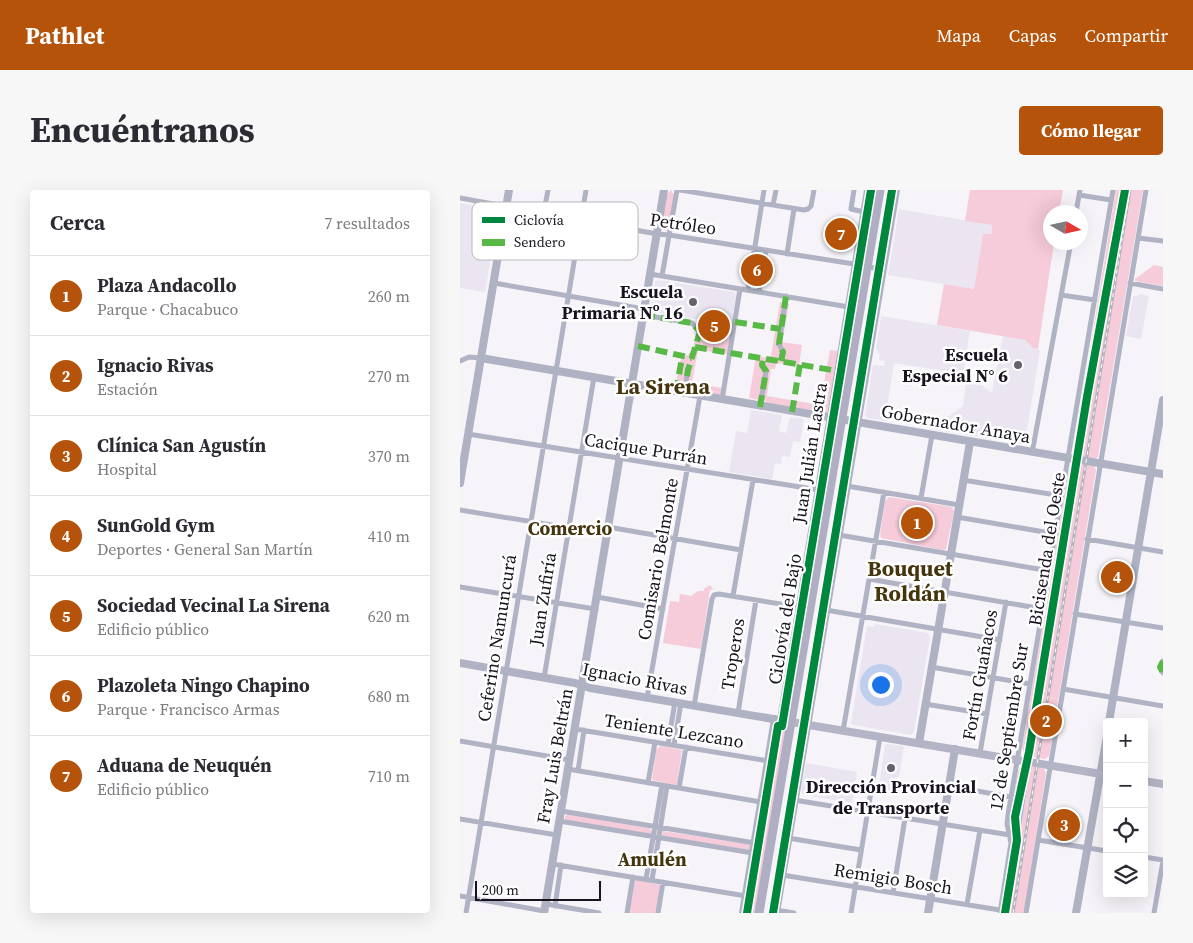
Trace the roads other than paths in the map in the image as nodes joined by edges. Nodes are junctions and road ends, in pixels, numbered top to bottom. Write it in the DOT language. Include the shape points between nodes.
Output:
graph roads {
  1 [pos="664,190"];
  2 [pos="679,190"];
  3 [pos="764,190"];
  4 [pos="776,190"];
  5 [pos="814,190"];
  6 [pos="854,190"];
  7 [pos="868,190"];
  8 [pos="880,190"];
  9 [pos="885,190"];
  10 [pos="896,190"];
  11 [pos="1113,190"];
  12 [pos="1146,190"];
  13 [pos="1080,193"];
  14 [pos="460,198"];
  15 [pos="1111,200"];
  16 [pos="480,202"];
  17 [pos="762,203"];
  18 [pos="773,205"];
  19 [pos="794,209"];
  20 [pos="864,212"];
  21 [pos="638,231"];
  22 [pos="657,234"];
  23 [pos="669,235"];
  24 [pos="1138,238"];
  25 [pos="1163,241"];
  26 [pos="755,248"];
  27 [pos="766,250"];
  28 [pos="1069,250"];
  29 [pos="787,254"];
  30 [pos="498,260"];
  31 [pos="574,260"];
  32 [pos="844,262"];
  33 [pos="856,264"];
  34 [pos="870,267"];
  35 [pos="650,274"];
  36 [pos="662,276"];
  37 [pos="853,278"];
  38 [pos="881,278"];
  39 [pos="494,283"];
  40 [pos="1130,283"];
  41 [pos="740,289"];
  42 [pos="1163,289"];
  43 [pos="748,290"];
  44 [pos="759,292"];
  45 [pos="1061,295"];
  46 [pos="568,296"];
  47 [pos="786,296"];
  48 [pos="1094,300"];
  49 [pos="849,307"];
  50 [pos="644,312"];
  51 [pos="706,338"];
  52 [pos="783,352"];
  53 [pos="481,358"];
  54 [pos="460,361"];
  55 [pos="762,365"];
  56 [pos="688,370"];
  57 [pos="556,371"];
  58 [pos="594,377"];
  59 [pos="631,384"];
  60 [pos="684,394"];
  61 [pos="700,396"];
  62 [pos="722,400"];
  63 [pos="1163,400"];
  64 [pos="760,407"];
  65 [pos="830,418"];
  66 [pos="844,420"];
  67 [pos="858,422"];
  68 [pos="468,434"];
  69 [pos="932,435"];
  70 [pos="970,442"];
  71 [pos="543,446"];
  72 [pos="581,453"];
  73 [pos="1032,453"];
  74 [pos="620,458"];
  75 [pos="1069,459"];
  76 [pos="1100,463"];
  77 [pos="688,469"];
  78 [pos="1151,472"];
  79 [pos="1163,474"];
  80 [pos="753,480"];
  81 [pos="963,480"];
  82 [pos="460,484"];
  83 [pos="847,486"];
  84 [pos="818,490"];
  85 [pos="884,492"];
  86 [pos="1062,496"];
  87 [pos="921,498"];
  88 [pos="959,505"];
  89 [pos="460,510"];
  90 [pos="957,517"];
  91 [pos="531,521"];
  92 [pos="568,528"];
  93 [pos="607,530"];
  94 [pos="1056,534"];
  95 [pos="838,535"];
  96 [pos="675,538"];
  97 [pos="1087,539"];
  98 [pos="875,542"];
  99 [pos="1138,548"];
  100 [pos="741,550"];
  101 [pos="1163,552"];
  102 [pos="951,554"];
  103 [pos="1050,571"];
  104 [pos="869,579"];
  105 [pos="460,586"];
  106 [pos="944,592"];
  107 [pos="518,596"];
  108 [pos="733,596"];
  109 [pos="597,597"];
  110 [pos="756,600"];
  111 [pos="556,602"];
  112 [pos="1006,602"];
  113 [pos="799,607"];
  114 [pos="663,608"];
  115 [pos="595,609"];
  116 [pos="1043,609"];
  117 [pos="826,610"];
  118 [pos="1075,614"];
  119 [pos="863,617"];
  120 [pos="1126,622"];
  121 [pos="1163,628"];
  122 [pos="938,630"];
  123 [pos="1000,640"];
  124 [pos="1163,661"];
  125 [pos="460,663"];
  126 [pos="932,667"];
  127 [pos="506,671"];
  128 [pos="1163,673"];
  129 [pos="544,678"];
  130 [pos="993,678"];
  131 [pos="1030,684"];
  132 [pos="582,685"];
  133 [pos="1063,689"];
  134 [pos="1113,697"];
  135 [pos="647,698"];
  136 [pos="678,703"];
  137 [pos="925,704"];
  138 [pos="694,706"];
  139 [pos="1163,706"];
  140 [pos="738,713"];
  141 [pos="987,714"];
  142 [pos="1110,718"];
  143 [pos="778,720"];
  144 [pos="794,722"];
  145 [pos="807,724"];
  146 [pos="575,729"];
  147 [pos="584,730"];
  148 [pos="844,730"];
  149 [pos="880,737"];
  150 [pos="460,742"];
  151 [pos="655,742"];
  152 [pos="919,743"];
  153 [pos="671,745"];
  154 [pos="493,747"];
  155 [pos="686,747"];
  156 [pos="955,749"];
  157 [pos="980,753"];
  158 [pos="1017,759"];
  159 [pos="570,760"];
  160 [pos="768,761"];
  161 [pos="1050,765"];
  162 [pos="568,769"];
  163 [pos="578,771"];
  164 [pos="1103,774"];
  165 [pos="1103,778"];
  166 [pos="1148,782"];
  167 [pos="648,783"];
  168 [pos="1163,784"];
  169 [pos="665,786"];
  170 [pos="948,786"];
  171 [pos="679,788"];
  172 [pos="1011,797"];
  173 [pos="794,800"];
  174 [pos="761,802"];
  175 [pos="561,811"];
  176 [pos="867,812"];
  177 [pos="905,818"];
  178 [pos="460,819"];
  179 [pos="559,821"];
  180 [pos="481,822"];
  181 [pos="942,824"];
  182 [pos="658,827"];
  183 [pos="980,830"];
  184 [pos="557,835"];
  185 [pos="1010,835"];
  186 [pos="656,837"];
  187 [pos="788,838"];
  188 [pos="1038,840"];
  189 [pos="755,843"];
  190 [pos="1087,848"];
  191 [pos="861,850"];
  192 [pos="1103,850"];
  193 [pos="753,853"];
  194 [pos="1148,858"];
  195 [pos="1163,861"];
  196 [pos="552,864"];
  197 [pos="561,865"];
  198 [pos="782,875"];
  199 [pos="633,877"];
  200 [pos="649,880"];
  201 [pos="663,882"];
  202 [pos="855,887"];
  203 [pos="893,893"];
  204 [pos="460,896"];
  205 [pos="746,896"];
  206 [pos="468,898"];
  207 [pos="930,899"];
  208 [pos="967,904"];
  209 [pos="555,906"];
  210 [pos="545,909"];
  211 [pos="1000,911"];
  212 [pos="776,912"];
  213 [pos="466,913"];
  214 [pos="599,913"];
  215 [pos="627,913"];
  216 [pos="658,913"];
  217 [pos="743,913"];
  218 [pos="759,913"];
  219 [pos="765,913"];
  220 [pos="794,913"];
  221 [pos="851,913"];
  222 [pos="928,913"];
  223 [pos="1026,913"];
  224 [pos="1076,913"];
  225 [pos="1154,913"];
  1 -- 22 [label="street, Fray Luis Beltrán"];
  2 -- 17 [label="street"];
  2 -- 23 [label="street"];
  3 -- 17 [label="street"];
  4 -- 18 [label="street"];
  5 -- 19 [label="street" via="808,210"];
  6 -- 20 [label="street" via="852,209"];
  7 -- 20 [label="street, Juan Julián Lastra"];
  8 -- 34 [label="highway"];
  9 -- 34 [label="highway"];
  10 -- 38 [label="street"];
  11 -- 15 [label="street, 12 de Septiembre Sur"];
  12 -- 24 [label="street"];
  13 -- 15 [label="street"];
  14 -- 16 [label="street, Petróleo"];
  15 -- 48 [label="street, 12 de Septiembre Sur"];
  17 -- 18 [label="street"];
  17 -- 26 [label="street"];
  18 -- 19 [label="street"];
  19 -- 29 [label="street"];
  20 -- 33 [label="street, Juan Julián Lastra"];
  21 -- 22 [label="street, Petróleo"];
  22 -- 23 [label="street, Petróleo"];
  22 -- 35 [label="street, Fray Luis Beltrán"];
  23 -- 26 [label="street, Petróleo"];
  23 -- 36 [label="street"];
  24 -- 25 [label="street"];
  24 -- 40 [label="street"];
  26 -- 27 [label="street, Petróleo"];
  26 -- 43 [label="street"];
  27 -- 29 [label="street, Petróleo"];
  27 -- 44 [label="street"];
  28 -- 45 [label="street"];
  29 -- 32 [label="street, Petróleo"];
  30 -- 39 [label="street"];
  31 -- 46 [label="street, Ceferino Namuncurá"];
  32 -- 33 [label="street, Petróleo"];
  32 -- 37 [label="street" via="852,268"];
  33 -- 34 [label="street, Petróleo"];
  33 -- 37 [label="street, Juan Julián Lastra"];
  34 -- 38 [label="street" via="879,271"];
  34 -- 66 [label="highway"];
  35 -- 36 [label="street"];
  35 -- 50 [label="street, Fray Luis Beltrán"];
  36 -- 41 [label="street"];
  37 -- 49 [label="street, Juan Julián Lastra"];
  38 -- 67 [label="street"];
  39 -- 46 [label="street"];
  39 -- 53 [label="street"];
  40 -- 42 [label="street"];
  40 -- 76 [label="street"];
  41 -- 43 [label="street"];
  41 -- 62 [label="street"];
  43 -- 44 [label="street"];
  44 -- 47 [label="street"];
  45 -- 48 [label="street"];
  45 -- 73 [label="street"];
  46 -- 50 [label="street"];
  46 -- 57 [label="street, Ceferino Namuncurá"];
  47 -- 49 [label="street"];
  47 -- 52 [label="street" via="779,344"];
  48 -- 75 [label="street, 12 de Septiembre Sur"];
  49 -- 65 [label="street, Juan Julián Lastra"];
  50 -- 51 [label="street" via="692,323"];
  50 -- 59 [label="street, Fray Luis Beltrán"];
  53 -- 54 [label="street, Gobernador Anaya" via="469,357"];
  53 -- 57 [label="street, Gobernador Anaya"];
  53 -- 68 [label="street"];
  55 -- 64 [label="street" via="766,371"];
  56 -- 60 [label="street"];
  57 -- 58 [label="street, Gobernador Anaya"];
  57 -- 71 [label="street, Ceferino Namuncurá"];
  58 -- 59 [label="street, Gobernador Anaya"];
  58 -- 72 [label="street, Juan Zufiría"];
  59 -- 60 [label="street, Gobernador Anaya"];
  59 -- 74 [label="street, Fray Luis Beltrán"];
  60 -- 61 [label="street, Gobernador Anaya"];
  61 -- 62 [label="street, Gobernador Anaya"];
  61 -- 77 [label="street, Comisario Belmonte"];
  62 -- 64 [label="street, Gobernador Anaya"];
  63 -- 78 [label="street"];
  64 -- 65 [label="street, Gobernador Anaya"];
  65 -- 66 [label="street, Gobernador Anaya"];
  65 -- 84 [label="street, Juan Julián Lastra"];
  66 -- 67 [label="street, Gobernador Anaya"];
  66 -- 144 [label="highway"];
  67 -- 69 [label="street, Gobernador Anaya"];
  67 -- 83 [label="street"];
  68 -- 71 [label="street, Cacique Purrán"];
  68 -- 82 [label="street"];
  69 -- 70 [label="street, Gobernador Anaya"];
  69 -- 87 [label="street"];
  70 -- 73 [label="street, Gobernador Anaya"];
  70 -- 81 [label="street"];
  71 -- 72 [label="street, Cacique Purrán"];
  71 -- 91 [label="street, Ceferino Namuncurá"];
  72 -- 74 [label="street, Cacique Purrán"];
  72 -- 92 [label="street, Juan Zufiría"];
  73 -- 75 [label="street, Gobernador Anaya"];
  74 -- 77 [label="street, Cacique Purrán"];
  74 -- 93 [label="street, Fray Luis Beltrán"];
  75 -- 76 [label="street, Gobernador Anaya"];
  75 -- 86 [label="street, 12 de Septiembre Sur"];
  76 -- 78 [label="street, Gobernador Anaya"];
  76 -- 97 [label="street"];
  77 -- 80 [label="street, Cacique Purrán"];
  77 -- 96 [label="street, Comisario Belmonte"];
  78 -- 79 [label="street, Gobernador Anaya"];
  78 -- 99 [label="street"];
  80 -- 84 [label="street, Cacique Purrán"];
  80 -- 100 [label="street"];
  81 -- 86 [label="street"];
  81 -- 88 [label="street"];
  83 -- 85 [label="street"];
  83 -- 95 [label="street"];
  84 -- 113 [label="street, Juan Julián Lastra"];
  85 -- 87 [label="street"];
  85 -- 98 [label="street"];
  86 -- 94 [label="street, 12 de Septiembre Sur"];
  87 -- 88 [label="street"];
  88 -- 90 [label="street"];
  89 -- 91 [label="street"];
  90 -- 94 [label="street"];
  90 -- 102 [label="street"];
  91 -- 92 [label="street"];
  91 -- 107 [label="street, Ceferino Namuncurá"];
  92 -- 93 [label="street"];
  92 -- 111 [label="street, Juan Zufiría"];
  93 -- 96 [label="street"];
  93 -- 109 [label="street, Fray Luis Beltrán"];
  94 -- 103 [label="street, 12 de Septiembre Sur"];
  95 -- 98 [label="street"];
  95 -- 117 [label="street"];
  96 -- 100 [label="street"];
  96 -- 114 [label="street, Comisario Belmonte"];
  97 -- 99 [label="street"];
  97 -- 118 [label="street"];
  98 -- 102 [label="street"];
  98 -- 104 [label="street"];
  99 -- 101 [label="street"];
  99 -- 120 [label="street"];
  100 -- 108 [label="street"];
  102 -- 103 [label="street"];
  102 -- 106 [label="street"];
  103 -- 116 [label="street, 12 de Septiembre Sur"];
  104 -- 106 [label="street"];
  104 -- 119 [label="street"];
  105 -- 107 [label="street"];
  106 -- 112 [label="street"];
  106 -- 122 [label="street"];
  107 -- 111 [label="street"];
  107 -- 127 [label="street, Ceferino Namuncurá"];
  108 -- 110 [label="street"];
  108 -- 138 [label="street" via="714,595 712,599"];
  109 -- 114 [label="street"];
  109 -- 115 [label="street, Fray Luis Beltrán"];
  110 -- 113 [label="street"];
  110 -- 140 [label="street, Troperos"];
  111 -- 115 [label="street"];
  111 -- 129 [label="street, Juan Zufiría"];
  112 -- 116 [label="street"];
  112 -- 123 [label="street, Fortín Guañacos"];
  113 -- 143 [label="street, Juan Julián Lastra"];
  114 -- 135 [label="street, Comisario Belmonte"];
  115 -- 132 [label="street, Fray Luis Beltrán"];
  116 -- 131 [label="street, 12 de Septiembre Sur"];
  117 -- 119 [label="street"];
  117 -- 145 [label="street"];
  118 -- 120 [label="street"];
  118 -- 133 [label="street"];
  119 -- 122 [label="street"];
  119 -- 148 [label="street"];
  120 -- 121 [label="street"];
  120 -- 134 [label="street"];
  122 -- 123 [label="street"];
  122 -- 126 [label="street"];
  123 -- 130 [label="street, Fortín Guañacos"];
  124 -- 128 [label="street" via="1160,667"];
  125 -- 127 [label="street, Ignacio Rivas"];
  126 -- 130 [label="street"];
  126 -- 137 [label="street"];
  127 -- 129 [label="street, Ignacio Rivas"];
  127 -- 154 [label="street, Ceferino Namuncurá"];
  129 -- 132 [label="street, Ignacio Rivas"];
  130 -- 131 [label="street"];
  130 -- 141 [label="street, Fortín Guañacos"];
  131 -- 158 [label="street, 12 de Septiembre Sur"];
  132 -- 135 [label="street, Ignacio Rivas"];
  132 -- 146 [label="street, Fray Luis Beltrán"];
  133 -- 134 [label="street"];
  133 -- 161 [label="street"];
  134 -- 139 [label="street"];
  134 -- 142 [label="street"];
  135 -- 136 [label="street, Ignacio Rivas"];
  136 -- 138 [label="street, Ignacio Rivas"];
  136 -- 153 [label="street"];
  137 -- 141 [label="street"];
  137 -- 152 [label="street"];
  138 -- 140 [label="street, Ignacio Rivas"];
  140 -- 143 [label="street, Ignacio Rivas"];
  141 -- 157 [label="street, Fortín Guañacos"];
  143 -- 144 [label="street, Ignacio Rivas"];
  143 -- 160 [label="street, Juan Julián Lastra"];
  144 -- 145 [label="main road, Ignacio Rivas"];
  144 -- 218 [label="highway"];
  144 -- 219 [label="highway"];
  145 -- 148 [label="main road, Ignacio Rivas"];
  145 -- 173 [label="street"];
  146 -- 147 [label="street, Teniente Lezcano"];
  146 -- 159 [label="street, Fray Luis Beltrán"];
  147 -- 151 [label="street, Teniente Lezcano"];
  147 -- 163 [label="street, Fray Luis Beltrán"];
  148 -- 149 [label="main road, Ignacio Rivas"];
  149 -- 152 [label="main road, Ignacio Rivas"];
  149 -- 176 [label="street"];
  150 -- 154 [label="street"];
  151 -- 153 [label="street, Teniente Lezcano"];
  151 -- 167 [label="street"];
  152 -- 156 [label="main road, Ignacio Rivas"];
  153 -- 155 [label="street, Teniente Lezcano"];
  154 -- 159 [label="street"];
  154 -- 180 [label="street, Ceferino Namuncurá"];
  155 -- 160 [label="street, Teniente Lezcano"];
  155 -- 171 [label="street"];
  156 -- 157 [label="main road, Ignacio Rivas"];
  156 -- 170 [label="street"];
  157 -- 158 [label="main road, Ignacio Rivas"];
  158 -- 161 [label="main road, Ignacio Rivas"];
  158 -- 172 [label="street, 12 de Septiembre Sur"];
  159 -- 162 [label="street, Fray Luis Beltrán"];
  160 -- 174 [label="street, Juan Julián Lastra"];
  161 -- 164 [label="main road, Ignacio Rivas"];
  161 -- 188 [label="street"];
  162 -- 163 [label="street"];
  162 -- 175 [label="street, Fray Luis Beltrán"];
  163 -- 167 [label="street"];
  165 -- 190 [label="street"];
  166 -- 168 [label="main road"];
  167 -- 169 [label="street"];
  169 -- 171 [label="street"];
  169 -- 182 [label="street"];
  170 -- 172 [label="street"];
  170 -- 181 [label="street"];
  171 -- 174 [label="street"];
  172 -- 185 [label="street, 12 de Septiembre Sur" via="1007,821"];
  173 -- 176 [label="street"];
  173 -- 187 [label="street"];
  174 -- 189 [label="street, Juan Julián Lastra"];
  175 -- 179 [label="street, Fray Luis Beltrán"];
  175 -- 182 [label="street"];
  176 -- 177 [label="street"];
  176 -- 191 [label="street"];
  177 -- 181 [label="street"];
  177 -- 203 [label="street"];
  178 -- 180 [label="street"];
  179 -- 184 [label="street, Fray Luis Beltrán"];
  179 -- 186 [label="street"];
  180 -- 184 [label="street"];
  180 -- 206 [label="street, Ceferino Namuncurá"];
  181 -- 183 [label="street"];
  181 -- 207 [label="street"];
  182 -- 186 [label="street"];
  182 -- 189 [label="street"];
  183 -- 185 [label="street"];
  183 -- 208 [label="street"];
  184 -- 196 [label="street, Fray Luis Beltrán"];
  185 -- 211 [label="street, 12 de Septiembre Sur"];
  186 -- 193 [label="street"];
  186 -- 200 [label="street"];
  187 -- 191 [label="street"];
  187 -- 198 [label="street"];
  188 -- 190 [label="street"];
  188 -- 223 [label="street"];
  189 -- 193 [label="street, Juan Julián Lastra"];
  190 -- 192 [label="street"];
  190 -- 224 [label="street"];
  191 -- 202 [label="street"];
  193 -- 205 [label="street, Juan Julián Lastra"];
  194 -- 195 [label="street"];
  195 -- 225 [label="street"];
  196 -- 197 [label="street"];
  196 -- 210 [label="street, Fray Luis Beltrán"];
  197 -- 199 [label="street"];
  197 -- 209 [label="street"];
  198 -- 202 [label="street, Remigio Bosch"];
  198 -- 212 [label="street"];
  199 -- 200 [label="street"];
  199 -- 215 [label="street"];
  200 -- 201 [label="street"];
  201 -- 205 [label="street"];
  201 -- 216 [label="street"];
  202 -- 203 [label="street, Remigio Bosch"];
  202 -- 221 [label="street"];
  203 -- 207 [label="street, Remigio Bosch"];
  204 -- 206 [label="street"];
  205 -- 217 [label="street, Juan Julián Lastra"];
  206 -- 210 [label="street"];
  206 -- 213 [label="street, Ceferino Namuncurá"];
  207 -- 208 [label="street, Remigio Bosch"];
  207 -- 222 [label="street"];
  208 -- 211 [label="street, Remigio Bosch"];
  209 -- 210 [label="street"];
  209 -- 214 [label="street"];
  212 -- 220 [label="street"];
}
